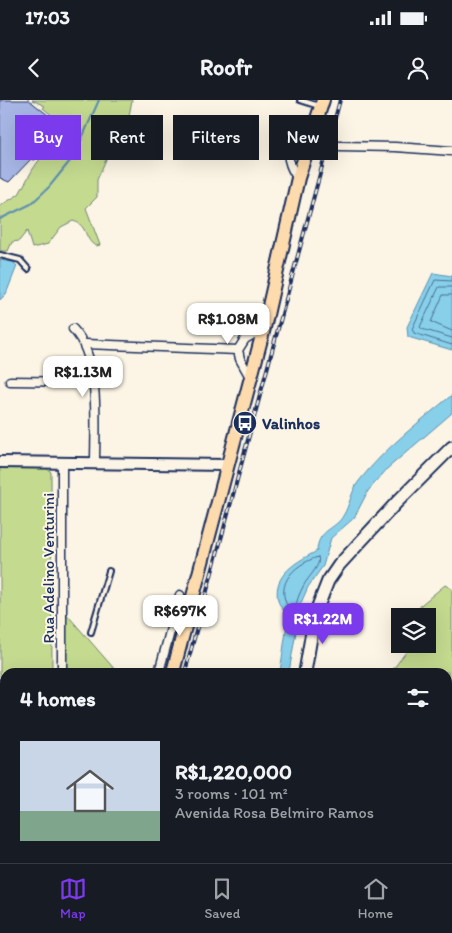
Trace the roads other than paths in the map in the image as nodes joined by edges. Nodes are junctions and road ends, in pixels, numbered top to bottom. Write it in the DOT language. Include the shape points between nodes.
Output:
graph roads {
  1 [pos="300,100"];
  2 [pos="322,104"];
  3 [pos="339,146"];
  4 [pos="452,151"];
  5 [pos="290,160"];
  6 [pos="298,178"];
  7 [pos="0,255"];
  8 [pos="28,269"];
  9 [pos="264,328"];
  10 [pos="73,329"];
  11 [pos="85,344"];
  12 [pos="238,350"];
  13 [pos="251,379"];
  14 [pos="10,381"];
  15 [pos="93,382"];
  16 [pos="452,447"];
  17 [pos="0,462"];
  18 [pos="62,463"];
  19 [pos="95,463"];
  20 [pos="227,465"];
  21 [pos="109,571"];
  22 [pos="180,595"];
  23 [pos="91,632"];
  24 [pos="62,668"];
  25 [pos="160,668"];
  26 [pos="174,668"];
  27 [pos="307,668"];
  1 -- 2 [label="lane"];
  2 -- 6 [label="main road"];
  3 -- 4 [label="street"];
  5 -- 6 [label="street" via="292,172"];
  6 -- 9 [label="main road"];
  7 -- 8 [label="lane" via="20,260"];
  9 -- 12 [label="street" via="245,339"];
  9 -- 13 [label="main road"];
  10 -- 11 [label="street"];
  11 -- 12 [label="street"];
  11 -- 15 [label="street"];
  12 -- 13 [label="street"];
  13 -- 20 [label="main road"];
  14 -- 15 [label="street"];
  15 -- 19 [label="street"];
  16 -- 27 [label="main road" via="397,502 328,581 315,614"];
  17 -- 18 [label="street"];
  18 -- 19 [label="street"];
  18 -- 24 [label="street, Rua Adelino Venturini"];
  19 -- 20 [label="street"];
  20 -- 26 [label="main road"];
  21 -- 23 [label="lane"];
  22 -- 25 [label="street"];
}
